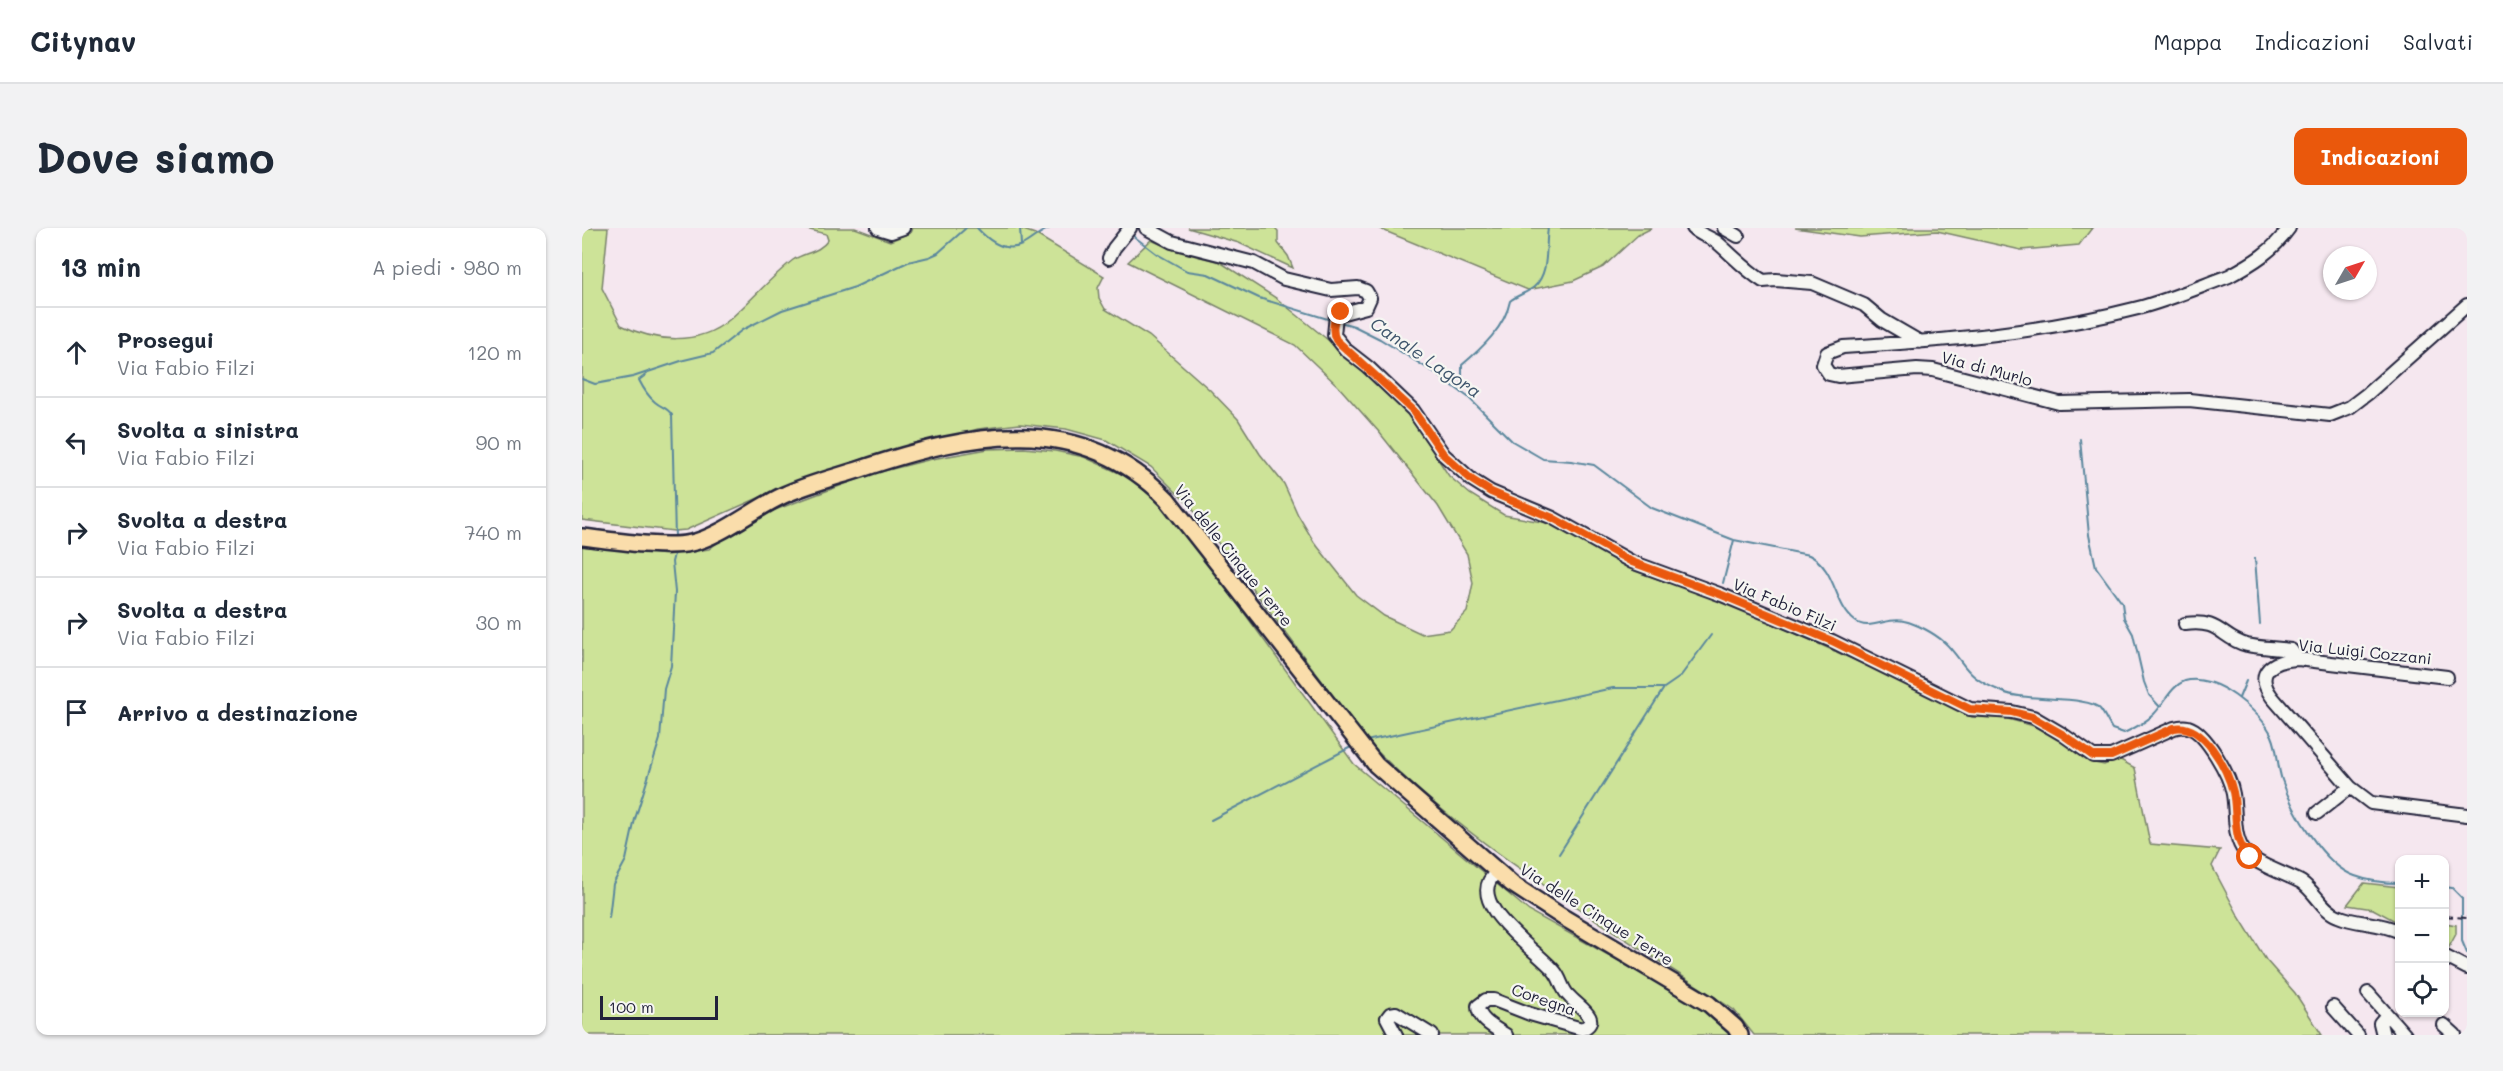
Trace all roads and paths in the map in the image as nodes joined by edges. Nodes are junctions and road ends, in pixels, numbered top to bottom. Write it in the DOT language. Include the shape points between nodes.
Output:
graph roads {
  1 [pos="878,228"];
  2 [pos="903,228"];
  3 [pos="1146,228"];
  4 [pos="1693,228"];
  5 [pos="1724,228"];
  6 [pos="2289,228"];
  7 [pos="1128,231"];
  8 [pos="1738,236"];
  9 [pos="1109,258"];
  10 [pos="2467,305"];
  11 [pos="1921,342"];
  12 [pos="582,537"];
  13 [pos="2185,624"];
  14 [pos="2298,659"];
  15 [pos="2447,676"];
  16 [pos="2350,787"];
  17 [pos="2317,813"];
  18 [pos="2467,815"];
  19 [pos="1497,872"];
  20 [pos="2395,930"];
  21 [pos="2449,958"];
  22 [pos="2467,968"];
  23 [pos="2368,993"];
  24 [pos="2333,1007"];
  25 [pos="2386,1016"];
  26 [pos="2444,1025"];
  27 [pos="1396,1035"];
  28 [pos="1432,1035"];
  29 [pos="1506,1035"];
  30 [pos="1740,1035"];
  31 [pos="2358,1035"];
  32 [pos="2383,1035"];
  33 [pos="2405,1035"];
  34 [pos="2455,1035"];
  1 -- 2 [label="street" via="891,232"];
  3 -- 20 [label="street, Via Fabio Filzi" via="1172,242 1254,263 1284,279 1331,290 1362,289 1369,294 1366,307 1336,315 1334,335 1413,410 1444,455 1491,492 1553,518 1632,562 1832,641 1970,709 2032,717 2093,756 2111,756 2174,728 2193,730 2227,774 2238,840 2246,853 2304,884 2335,915"];
  4 -- 11 [label="street" via="1762,281 1812,283 1864,305"];
  5 -- 8 [label="street"];
  6 -- 11 [label="street, Via di Murlo" via="2268,253 2235,273 2140,308 2068,324"];
  7 -- 9 [label="street"];
  10 -- 11 [label="street, Via di Murlo" via="2367,394 2330,415 2189,400 2059,403 1933,370 1838,376 1829,374 1822,364 1824,357 1836,349"];
  12 -- 19 [label="main road, Via delle Cinque Terre" via="689,544 784,494 956,442 1041,436 1087,447 1115,458 1167,499 1362,751"];
  13 -- 14 [label="street" via="2213,624 2247,645 2291,650"];
  14 -- 15 [label="street, Via Luigi Cozzani"];
  14 -- 16 [label="street, Via Luigi Cozzani" via="2273,664 2265,676 2267,690"];
  16 -- 17 [label="street"];
  16 -- 18 [label="street, Via Luigi Cozzani" via="2371,803"];
  19 -- 29 [label="street, Coregna" via="1486,885 1497,915 1512,934 1556,973 1567,995 1591,1020 1582,1029 1494,1000 1482,1002 1478,1012"];
  19 -- 30 [label="main road, Via delle Cinque Terre" via="1561,916 1709,1004"];
  21 -- 22 [label="street"];
  23 -- 25 [label="street"];
  24 -- 31 [label="street"];
  25 -- 32 [label="street" via="2380,1023"];
  25 -- 33 [label="street"];
  26 -- 34 [label="street"];
  27 -- 28 [label="street" via="1388,1021 1392,1013"];
}
